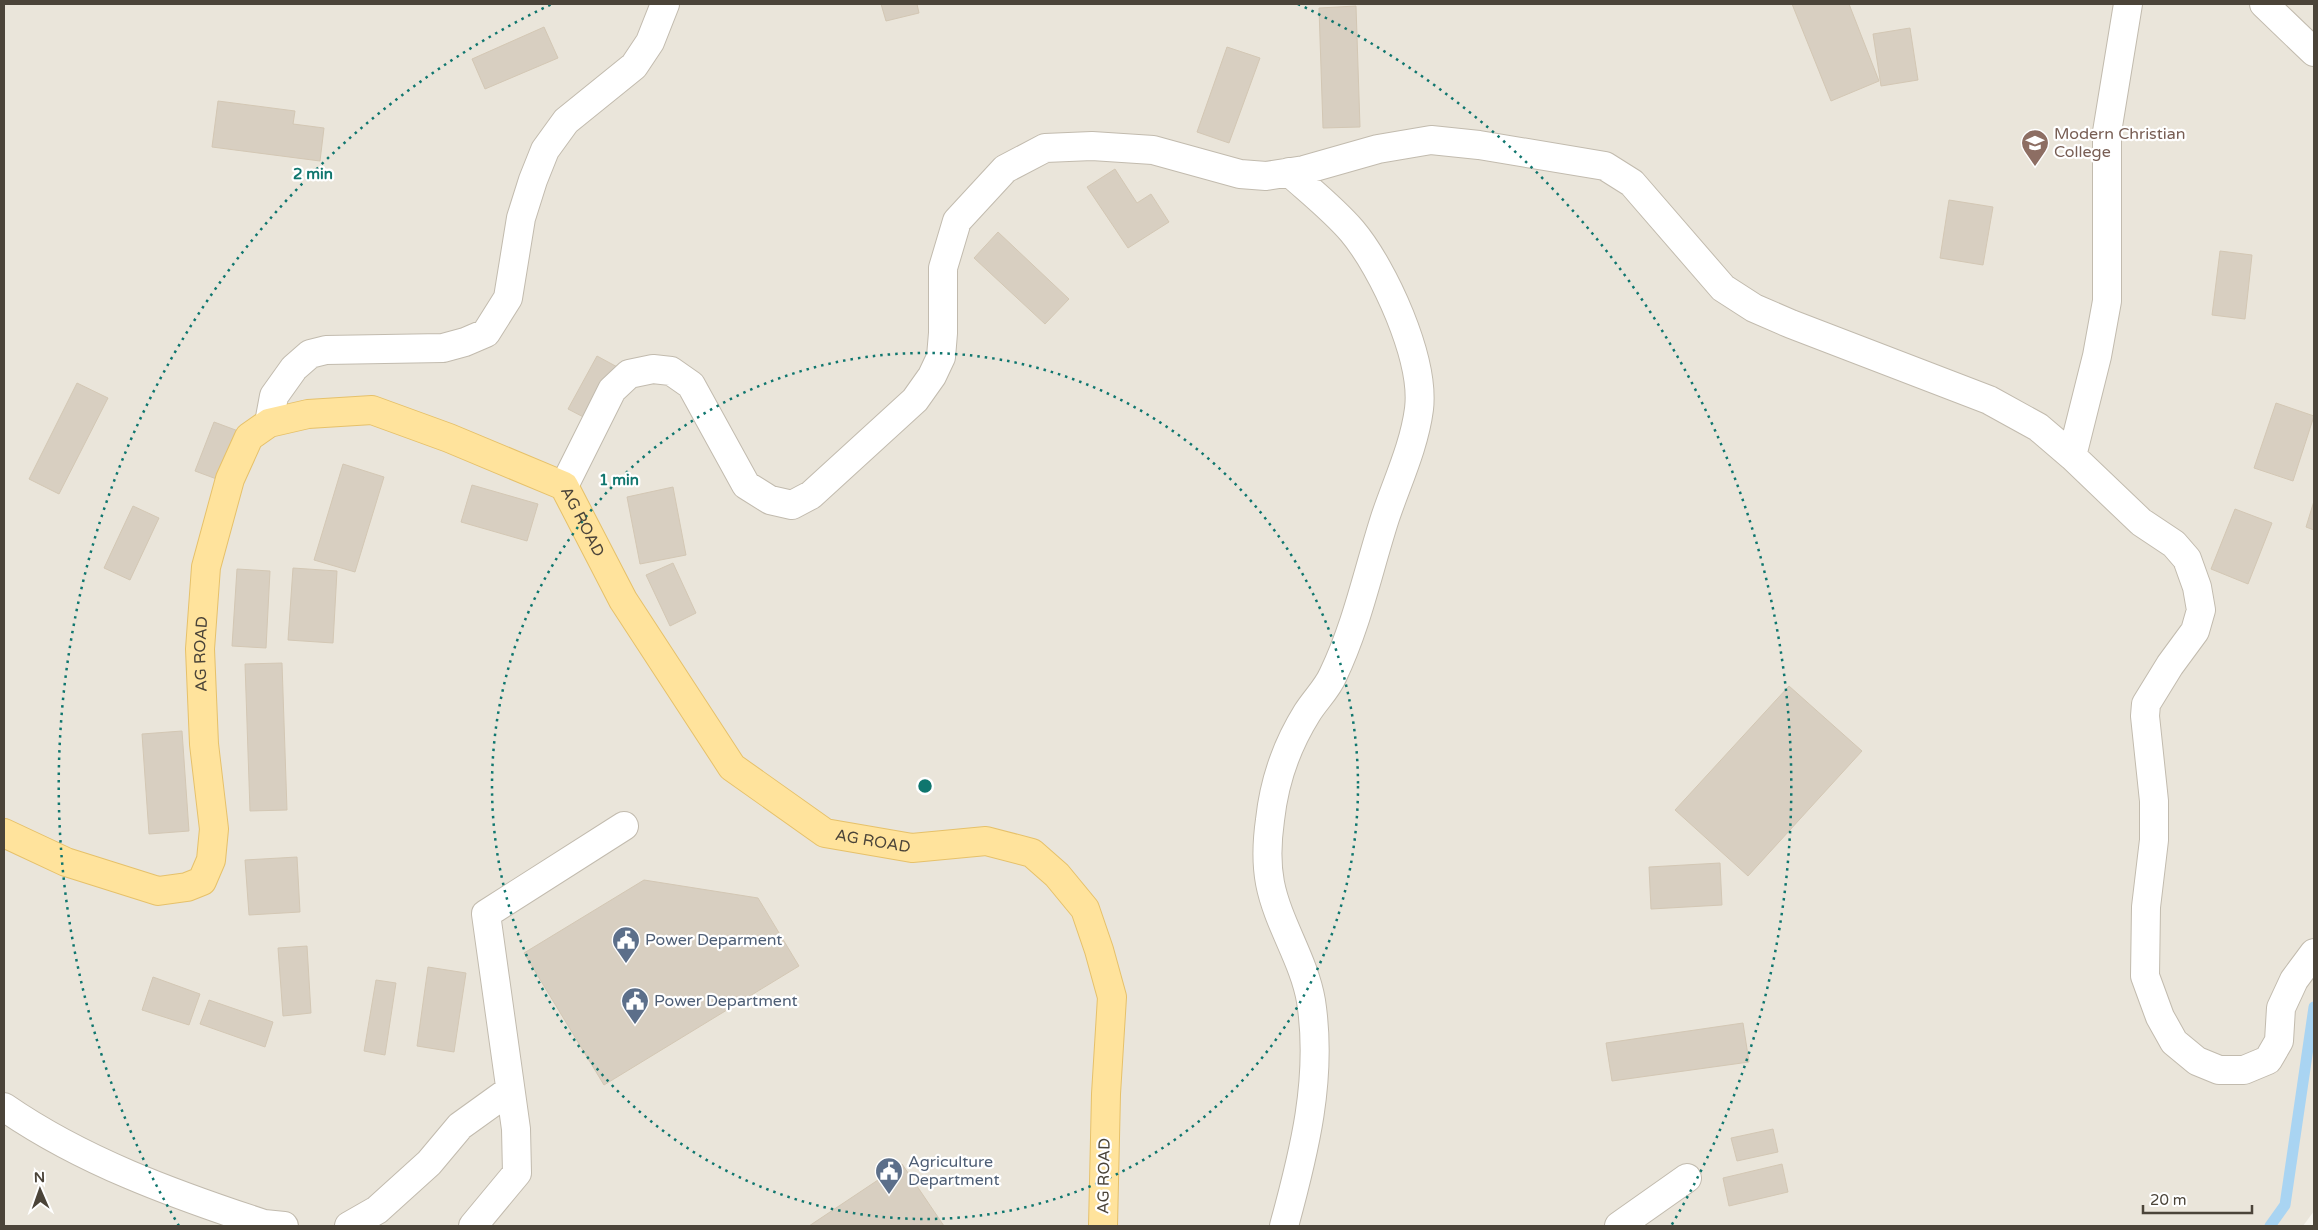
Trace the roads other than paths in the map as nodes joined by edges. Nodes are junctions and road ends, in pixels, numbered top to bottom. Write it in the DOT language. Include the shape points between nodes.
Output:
graph roads {
  1 [pos="665,4"];
  2 [pos="2128,4"];
  3 [pos="2264,4"];
  4 [pos="2314,52"];
  5 [pos="1289,172"];
  6 [pos="268,423"];
  7 [pos="2072,456"];
  8 [pos="564,486"];
  9 [pos="624,826"];
  10 [pos="4,833"];
  11 [pos="2314,953"];
  12 [pos="510,1090"];
  13 [pos="4,1106"];
  14 [pos="1687,1178"];
  15 [pos="284,1226"];
  16 [pos="349,1226"];
  17 [pos="473,1226"];
  18 [pos="1103,1226"];
  19 [pos="1284,1226"];
  20 [pos="1619,1226"];
  1 -- 6 [label="street" via="650,42 634,66 566,121 545,150 522,218 508,298 486,332 443,348 326,350 310,354 294,368 274,396"];
  2 -- 7 [label="street" via="2107,132 2107,300 2097,356"];
  3 -- 4 [label="street"];
  5 -- 7 [label="street" via="1378,149 1430,140 1605,166 1632,183 1724,288 1754,308 1988,400 2038,427"];
  5 -- 8 [label="street" via="1266,176 1240,174 1153,150 1092,146 1045,148 1005,169 957,221 943,268 941,357 932,376 915,400 811,495 792,505 770,500 746,485 690,385 671,371 654,369 629,374 612,390"];
  5 -- 19 [label="street" via="1350,229 1373,259 1406,336 1420,392 1413,439 1385,517 1348,643 1331,680 1306,714 1291,743 1274,793 1267,856 1270,884 1311,999 1314,1057 1313,1095 1303,1156"];
  6 -- 8 [label="main road, AG ROAD" via="308,414 372,410"];
  6 -- 10 [label="main road, AG ROAD" via="249,438 230,479 206,567 200,649 204,744 214,829 212,860 202,881 187,887 158,891 66,862"];
  7 -- 11 [label="street" via="2135,516 2174,544 2187,559 2201,610 2195,631 2146,704 2154,840 2146,907 2145,976 2160,1017 2174,1042 2197,1061 2219,1070 2244,1070 2268,1060 2279,1041 2281,1008 2294,980"];
  8 -- 18 [label="main road, AG ROAD" via="623,600 732,767 825,833 912,848 986,841 1032,853 1057,875 1085,910 1112,997"];
  9 -- 12 [label="street" via="486,914"];
  12 -- 16 [label="street" via="460,1126 429,1163 377,1210"];
  12 -- 17 [label="street" via="516,1129 517,1173"];
  13 -- 15 [label="street" via="30,1125 130,1176 264,1224"];
  14 -- 20 [label="street"];
}
